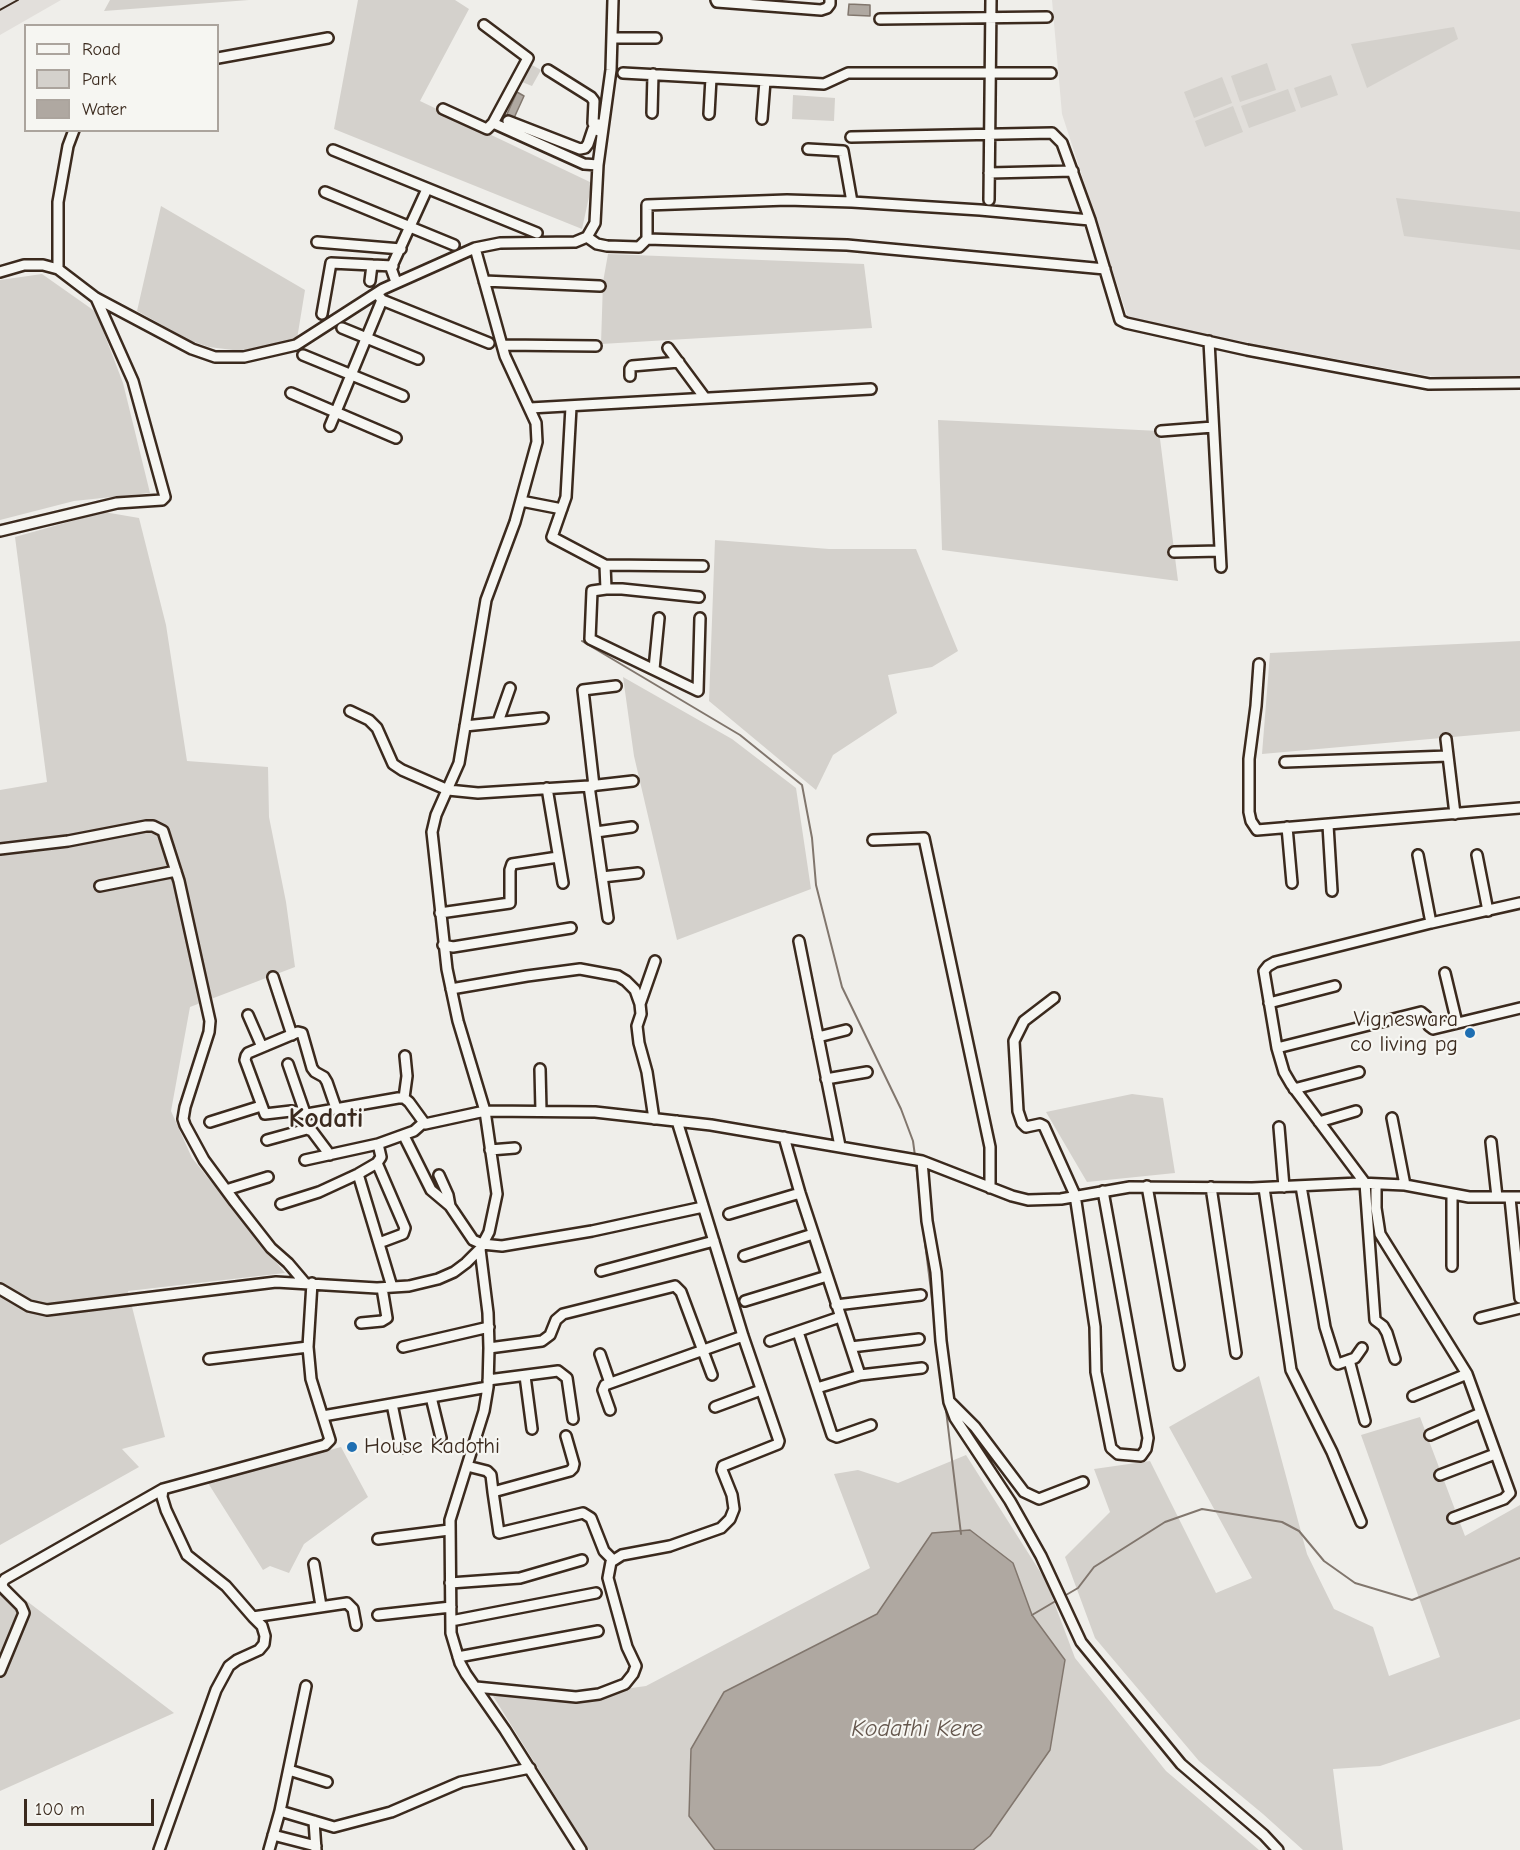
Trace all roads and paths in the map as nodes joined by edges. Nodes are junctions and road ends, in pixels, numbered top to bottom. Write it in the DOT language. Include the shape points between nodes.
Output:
graph roads {
  1 [pos="613,0"];
  2 [pos="709,0"];
  3 [pos="830,0"];
  4 [pos="991,0"];
  5 [pos="717,4"];
  6 [pos="1047,17"];
  7 [pos="991,18"];
  8 [pos="880,19"];
  9 [pos="484,25"];
  10 [pos="612,38"];
  11 [pos="656,38"];
  12 [pos="328,39"];
  13 [pos="219,58"];
  14 [pos="548,70"];
  15 [pos="623,73"];
  16 [pos="990,73"];
  17 [pos="1051,73"];
  18 [pos="653,74"];
  19 [pos="711,78"];
  20 [pos="765,81"];
  21 [pos="443,109"];
  22 [pos="652,113"];
  23 [pos="709,114"];
  24 [pos="762,119"];
  25 [pos="508,121"];
  26 [pos="493,123"];
  27 [pos="598,127"];
  28 [pos="73,132"];
  29 [pos="990,135"];
  30 [pos="851,137"];
  31 [pos="808,149"];
  32 [pos="333,150"];
  33 [pos="598,165"];
  34 [pos="1073,171"];
  35 [pos="989,173"];
  36 [pos="427,189"];
  37 [pos="325,192"];
  38 [pos="989,200"];
  39 [pos="852,202"];
  40 [pos="1090,220"];
  41 [pos="410,226"];
  42 [pos="537,233"];
  43 [pos="587,237"];
  44 [pos="647,239"];
  45 [pos="317,242"];
  46 [pos="453,245"];
  47 [pos="475,248"];
  48 [pos="401,249"];
  49 [pos="372,265"];
  50 [pos="393,266"];
  51 [pos="58,269"];
  52 [pos="1105,269"];
  53 [pos="0,272"];
  54 [pos="370,281"];
  55 [pos="484,281"];
  56 [pos="396,282"];
  57 [pos="600,286"];
  58 [pos="379,296"];
  59 [pos="96,298"];
  60 [pos="322,314"];
  61 [pos="342,328"];
  62 [pos="366,338"];
  63 [pos="1209,341"];
  64 [pos="489,343"];
  65 [pos="502,345"];
  66 [pos="596,346"];
  67 [pos="668,348"];
  68 [pos="303,355"];
  69 [pos="418,359"];
  70 [pos="678,362"];
  71 [pos="351,375"];
  72 [pos="630,376"];
  73 [pos="1520,383"];
  74 [pos="871,390"];
  75 [pos="291,393"];
  76 [pos="403,396"];
  77 [pos="705,398"];
  78 [pos="571,407"];
  79 [pos="530,408"];
  80 [pos="336,412"];
  81 [pos="330,426"];
  82 [pos="1213,427"];
  83 [pos="1161,431"];
  84 [pos="396,438"];
  85 [pos="521,501"];
  86 [pos="561,509"];
  87 [pos="0,531"];
  88 [pos="1220,551"];
  89 [pos="1174,552"];
  90 [pos="605,565"];
  91 [pos="703,566"];
  92 [pos="1221,567"];
  93 [pos="606,589"];
  94 [pos="699,597"];
  95 [pos="659,618"];
  96 [pos="700,618"];
  97 [pos="1259,664"];
  98 [pos="654,669"];
  99 [pos="616,686"];
  100 [pos="510,688"];
  101 [pos="350,711"];
  102 [pos="543,718"];
  103 [pos="498,722"];
  104 [pos="465,726"];
  105 [pos="1446,739"];
  106 [pos="1448,756"];
  107 [pos="1285,762"];
  108 [pos="633,781"];
  109 [pos="591,786"];
  110 [pos="547,788"];
  111 [pos="448,790"];
  112 [pos="1520,808"];
  113 [pos="1455,814"];
  114 [pos="1328,825"];
  115 [pos="632,827"];
  116 [pos="1287,827"];
  117 [pos="596,832"];
  118 [pos="873,840"];
  119 [pos="0,849"];
  120 [pos="1418,855"];
  121 [pos="1477,855"];
  122 [pos="558,857"];
  123 [pos="176,871"];
  124 [pos="638,873"];
  125 [pos="602,877"];
  126 [pos="563,883"];
  127 [pos="1292,884"];
  128 [pos="100,886"];
  129 [pos="1332,891"];
  130 [pos="1520,903"];
  131 [pos="1488,911"];
  132 [pos="440,913"];
  133 [pos="608,918"];
  134 [pos="1431,923"];
  135 [pos="571,928"];
  136 [pos="799,941"];
  137 [pos="443,945"];
  138 [pos="655,961"];
  139 [pos="1445,973"];
  140 [pos="273,977"];
  141 [pos="1335,987"];
  142 [pos="451,989"];
  143 [pos="1054,998"];
  144 [pos="1269,1003"];
  145 [pos="640,1004"];
  146 [pos="1520,1008"];
  147 [pos="248,1015"];
  148 [pos="1456,1023"];
  149 [pos="846,1030"];
  150 [pos="292,1035"];
  151 [pos="818,1037"];
  152 [pos="262,1047"];
  153 [pos="1277,1048"];
  154 [pos="405,1056"];
  155 [pos="288,1064"];
  156 [pos="540,1069"];
  157 [pos="867,1072"];
  158 [pos="1359,1072"];
  159 [pos="826,1079"];
  160 [pos="1294,1089"];
  161 [pos="404,1098"];
  162 [pos="261,1106"];
  163 [pos="336,1108"];
  164 [pos="1356,1110"];
  165 [pos="485,1111"];
  166 [pos="542,1111"];
  167 [pos="305,1113"];
  168 [pos="1392,1118"];
  169 [pos="654,1119"];
  170 [pos="677,1121"];
  171 [pos="210,1122"];
  172 [pos="1319,1122"];
  173 [pos="423,1123"];
  174 [pos="1279,1127"];
  175 [pos="404,1136"];
  176 [pos="784,1137"];
  177 [pos="267,1140"];
  178 [pos="1491,1142"];
  179 [pos="378,1144"];
  180 [pos="840,1146"];
  181 [pos="515,1148"];
  182 [pos="490,1150"];
  183 [pos="330,1155"];
  184 [pos="305,1160"];
  185 [pos="922,1161"];
  186 [pos="377,1163"];
  187 [pos="358,1174"];
  188 [pos="439,1175"];
  189 [pos="268,1177"];
  190 [pos="1365,1183"];
  191 [pos="1376,1184"];
  192 [pos="1405,1185"];
  193 [pos="1147,1186"];
  194 [pos="1300,1186"];
  195 [pos="1211,1187"];
  196 [pos="1284,1187"];
  197 [pos="990,1188"];
  198 [pos="1263,1188"];
  199 [pos="226,1190"];
  200 [pos="1103,1191"];
  201 [pos="800,1193"];
  202 [pos="1452,1194"];
  203 [pos="1075,1195"];
  204 [pos="1497,1197"];
  205 [pos="1515,1197"];
  206 [pos="281,1204"];
  207 [pos="450,1206"];
  208 [pos="703,1207"];
  209 [pos="729,1214"];
  210 [pos="813,1234"];
  211 [pos="714,1241"];
  212 [pos="379,1243"];
  213 [pos="481,1246"];
  214 [pos="744,1256"];
  215 [pos="1452,1266"];
  216 [pos="601,1270"];
  217 [pos="827,1276"];
  218 [pos="308,1283"];
  219 [pos="392,1287"];
  220 [pos="382,1288"];
  221 [pos="0,1289"];
  222 [pos="921,1295"];
  223 [pos="1520,1298"];
  224 [pos="745,1301"];
  225 [pos="836,1305"];
  226 [pos="1520,1308"];
  227 [pos="840,1317"];
  228 [pos="1480,1318"];
  229 [pos="361,1323"];
  230 [pos="489,1327"];
  231 [pos="798,1332"];
  232 [pos="743,1336"];
  233 [pos="919,1339"];
  234 [pos="770,1341"];
  235 [pos="308,1347"];
  236 [pos="403,1347"];
  237 [pos="851,1347"];
  238 [pos="489,1348"];
  239 [pos="1362,1348"];
  240 [pos="703,1350"];
  241 [pos="1236,1353"];
  242 [pos="600,1354"];
  243 [pos="208,1359"];
  244 [pos="1395,1359"];
  245 [pos="1349,1360"];
  246 [pos="1179,1365"];
  247 [pos="922,1368"];
  248 [pos="712,1374"];
  249 [pos="1467,1374"];
  250 [pos="860,1375"];
  251 [pos="525,1376"];
  252 [pos="488,1383"];
  253 [pos="610,1383"];
  254 [pos="817,1388"];
  255 [pos="761,1390"];
  256 [pos="1413,1396"];
  257 [pos="431,1397"];
  258 [pos="949,1402"];
  259 [pos="392,1404"];
  260 [pos="715,1407"];
  261 [pos="610,1410"];
  262 [pos="1481,1413"];
  263 [pos="323,1416"];
  264 [pos="573,1419"];
  265 [pos="1365,1421"];
  266 [pos="871,1425"];
  267 [pos="532,1429"];
  268 [pos="1430,1435"];
  269 [pos="566,1436"];
  270 [pos="441,1438"];
  271 [pos="401,1448"];
  272 [pos="1495,1454"];
  273 [pos="467,1466"];
  274 [pos="1440,1476"];
  275 [pos="1083,1482"];
  276 [pos="163,1489"];
  277 [pos="493,1492"];
  278 [pos="1454,1518"];
  279 [pos="1361,1522"];
  280 [pos="449,1530"];
  281 [pos="378,1539"];
  282 [pos="582,1560"];
  283 [pos="613,1560"];
  284 [pos="314,1564"];
  285 [pos="450,1583"];
  286 [pos="596,1593"];
  287 [pos="321,1606"];
  288 [pos="451,1608"];
  289 [pos="378,1615"];
  290 [pos="253,1617"];
  291 [pos="451,1621"];
  292 [pos="357,1625"];
  293 [pos="598,1631"];
  294 [pos="458,1657"];
  295 [pos="0,1671"];
  296 [pos="306,1686"];
  297 [pos="476,1688"];
  298 [pos="530,1768"];
  299 [pos="289,1770"];
  300 [pos="327,1782"];
  301 [pos="280,1811"];
  302 [pos="314,1821"];
  303 [pos="273,1835"];
  304 [pos="316,1848"];
  305 [pos="159,1850"];
  306 [pos="269,1850"];
  307 [pos="581,1850"];
  308 [pos="1278,1850"];
  1 -- 10 [label="street"];
  2 -- 5 [label="street" via="714,7"];
  3 -- 5 [label="street" via="827,8 821,10"];
  4 -- 7 [label="street"];
  6 -- 7 [label="street"];
  7 -- 8 [label="street"];
  7 -- 16 [label="street"];
  9 -- 26 [label="street" via="528,58"];
  10 -- 11 [label="street"];
  10 -- 27 [label="street"];
  12 -- 13 [label="street"];
  14 -- 27 [label="street" via="591,97"];
  15 -- 18 [label="street"];
  16 -- 17 [label="street"];
  16 -- 20 [label="street" via="848,73 824,84"];
  16 -- 29 [label="street"];
  18 -- 19 [label="street"];
  18 -- 22 [label="street"];
  19 -- 20 [label="street"];
  19 -- 23 [label="street"];
  20 -- 24 [label="street"];
  21 -- 26 [label="street" via="487,129"];
  25 -- 27 [label="street" via="580,149 588,144"];
  26 -- 33 [label="street" via="584,164"];
  27 -- 33 [label="street"];
  28 -- 51 [label="street" via="58,202"];
  29 -- 30 [label="street"];
  29 -- 34 [label="street" via="1052,133 1062,143"];
  29 -- 35 [label="street"];
  31 -- 39 [label="street" via="843,151"];
  32 -- 36 [label="street"];
  33 -- 43 [label="street" via="596,223"];
  34 -- 35 [label="street"];
  34 -- 40 [label="street"];
  35 -- 38 [label="street"];
  36 -- 41 [label="street"];
  36 -- 42 [label="street"];
  37 -- 41 [label="street"];
  39 -- 40 [label="street"];
  39 -- 44 [label="street" via="647,205"];
  40 -- 52 [label="street"];
  41 -- 46 [label="street"];
  41 -- 48 [label="street"];
  43 -- 44 [label="street" via="607,246 639,247"];
  43 -- 47 [label="street" via="575,242 500,243"];
  44 -- 52 [label="street" via="856,246"];
  45 -- 48 [label="street"];
  47 -- 55 [label="street"];
  47 -- 56 [label="street"];
  48 -- 50 [label="street"];
  49 -- 50 [label="street"];
  49 -- 54 [label="street"];
  49 -- 60 [label="street" via="330,264"];
  50 -- 56 [label="street"];
  51 -- 53 [label="street" via="43,265"];
  51 -- 59 [label="street"];
  52 -- 63 [label="street" via="1120,320"];
  55 -- 57 [label="street"];
  55 -- 65 [label="street"];
  56 -- 58 [label="street"];
  58 -- 59 [label="street" via="296,345 244,357 215,357 192,349"];
  58 -- 62 [label="street"];
  58 -- 64 [label="street"];
  59 -- 87 [label="street" via="133,381 165,497 117,503"];
  61 -- 62 [label="street"];
  62 -- 69 [label="street"];
  62 -- 71 [label="street"];
  63 -- 73 [label="street" via="1429,384"];
  63 -- 82 [label="street"];
  65 -- 66 [label="street"];
  65 -- 79 [label="street"];
  67 -- 70 [label="street"];
  68 -- 71 [label="street"];
  70 -- 72 [label="street" via="632,366"];
  70 -- 77 [label="street"];
  71 -- 76 [label="street"];
  71 -- 80 [label="street"];
  74 -- 77 [label="street"];
  75 -- 80 [label="street"];
  77 -- 78 [label="street"];
  78 -- 79 [label="street"];
  78 -- 86 [label="street" via="566,497"];
  79 -- 85 [label="street" via="537,442"];
  80 -- 81 [label="street"];
  80 -- 84 [label="street"];
  82 -- 83 [label="street"];
  82 -- 88 [label="street"];
  85 -- 86 [label="street"];
  85 -- 104 [label="street" via="486,600"];
  86 -- 90 [label="street" via="552,537"];
  88 -- 89 [label="street"];
  88 -- 92 [label="street"];
  90 -- 91 [label="street"];
  90 -- 93 [label="street"];
  93 -- 94 [label="street"];
  93 -- 98 [label="street" via="592,591 590,639"];
  95 -- 98 [label="street"];
  96 -- 98 [label="street" via="698,691"];
  97 -- 116 [label="street" via="1249,759 1249,812 1257,830"];
  99 -- 109 [label="street" via="583,690"];
  100 -- 103 [label="street"];
  101 -- 111 [label="street" via="377,728 393,764"];
  102 -- 103 [label="street"];
  103 -- 104 [label="street"];
  104 -- 111 [label="street" via="459,763"];
  105 -- 106 [label="street"];
  106 -- 107 [label="street"];
  106 -- 113 [label="street"];
  108 -- 109 [label="street"];
  109 -- 110 [label="street"];
  109 -- 117 [label="street"];
  110 -- 111 [label="street" via="477,793"];
  110 -- 122 [label="street"];
  111 -- 132 [label="street" via="432,832"];
  112 -- 113 [label="street"];
  113 -- 114 [label="street"];
  114 -- 116 [label="street"];
  114 -- 129 [label="street"];
  115 -- 117 [label="street"];
  116 -- 127 [label="street"];
  117 -- 125 [label="street"];
  118 -- 197 [label="street" via="924,838 990,1147"];
  119 -- 123 [label="street" via="153,826 163,831"];
  120 -- 134 [label="street"];
  121 -- 131 [label="street"];
  122 -- 126 [label="street"];
  122 -- 132 [label="street" via="512,864 510,903"];
  123 -- 128 [label="street"];
  123 -- 199 [label="street" via="210,1026 183,1119 204,1160"];
  124 -- 125 [label="street"];
  125 -- 133 [label="street"];
  130 -- 131 [label="street"];
  131 -- 134 [label="street"];
  132 -- 137 [label="street"];
  134 -- 144 [label="street" via="1275,962 1264,971"];
  135 -- 137 [label="street" via="453,947"];
  136 -- 151 [label="street"];
  137 -- 142 [label="street"];
  138 -- 145 [label="street"];
  139 -- 148 [label="street"];
  140 -- 150 [label="street"];
  141 -- 144 [label="street"];
  142 -- 145 [label="street" via="580,969 618,976 635,990"];
  142 -- 165 [label="street"];
  143 -- 203 [label="street" via="1024,1021 1014,1041 1018,1111 1026,1127 1044,1126"];
  144 -- 153 [label="street"];
  145 -- 169 [label="street" via="639,1043"];
  146 -- 148 [label="street"];
  147 -- 152 [label="street"];
  148 -- 153 [label="street" via="1433,1029 1421,1012"];
  149 -- 151 [label="street"];
  150 -- 152 [label="street"];
  150 -- 163 [label="street" via="302,1033 312,1068 327,1082"];
  151 -- 159 [label="street"];
  152 -- 162 [label="street" via="248,1053 245,1060"];
  153 -- 160 [label="street"];
  154 -- 161 [label="street"];
  155 -- 167 [label="street"];
  156 -- 166 [label="street"];
  157 -- 159 [label="street"];
  158 -- 160 [label="street"];
  159 -- 180 [label="street"];
  160 -- 172 [label="street"];
  161 -- 163 [label="street"];
  161 -- 173 [label="street"];
  162 -- 167 [label="street" via="266,1114"];
  162 -- 171 [label="street"];
  163 -- 167 [label="street"];
  164 -- 172 [label="street"];
  165 -- 166 [label="street"];
  165 -- 173 [label="street"];
  165 -- 182 [label="street"];
  166 -- 169 [label="street"];
  168 -- 192 [label="street"];
  169 -- 170 [label="street"];
  170 -- 176 [label="street"];
  170 -- 208 [label="street"];
  172 -- 190 [label="street"];
  173 -- 175 [label="street"];
  174 -- 196 [label="street"];
  175 -- 179 [label="street"];
  175 -- 207 [label="street" via="431,1190"];
  176 -- 180 [label="street"];
  176 -- 201 [label="street"];
  177 -- 183 [label="street" via="307,1129"];
  178 -- 204 [label="street"];
  179 -- 183 [label="street"];
  179 -- 186 [label="street" via="381,1157"];
  180 -- 185 [label="street"];
  181 -- 182 [label="street"];
  182 -- 213 [label="street" via="497,1194 489,1232"];
  183 -- 184 [label="street"];
  185 -- 197 [label="street"];
  185 -- 258 [label="street"];
  186 -- 187 [label="street"];
  186 -- 212 [label="street" via="405,1228 403,1234"];
  187 -- 206 [label="street"];
  187 -- 212 [label="street"];
  188 -- 207 [label="street"];
  189 -- 199 [label="street"];
  190 -- 191 [label="street"];
  190 -- 194 [label="street"];
  190 -- 244 [label="street" via="1375,1320 1387,1333"];
  191 -- 192 [label="street"];
  191 -- 249 [label="street" via="1380,1234"];
  192 -- 202 [label="street"];
  193 -- 195 [label="street"];
  193 -- 200 [label="street"];
  193 -- 246 [label="street"];
  194 -- 196 [label="street"];
  194 -- 245 [label="street" via="1325,1326 1336,1362"];
  195 -- 198 [label="street"];
  195 -- 241 [label="street"];
  196 -- 198 [label="street"];
  197 -- 203 [label="street" via="1028,1200"];
  198 -- 279 [label="street" via="1291,1370"];
  199 -- 218 [label="street" via="271,1248"];
  200 -- 203 [label="street"];
  200 -- 203 [label="street" via="1148,1438 1141,1456 1118,1455 1111,1448 1096,1372 1095,1327"];
  201 -- 209 [label="street"];
  201 -- 210 [label="street"];
  202 -- 204 [label="street"];
  202 -- 215 [label="street"];
  204 -- 205 [label="street"];
  205 -- 223 [label="street"];
  207 -- 213 [label="street"];
  208 -- 211 [label="street"];
  208 -- 213 [label="street" via="592,1231"];
  210 -- 214 [label="street"];
  210 -- 217 [label="street"];
  211 -- 216 [label="street"];
  211 -- 232 [label="street"];
  212 -- 219 [label="street"];
  213 -- 219 [label="street" via="454,1272 438,1279"];
  213 -- 230 [label="street"];
  217 -- 224 [label="street"];
  217 -- 225 [label="street"];
  218 -- 220 [label="street"];
  218 -- 221 [label="street" via="276,1282 47,1310 29,1306"];
  218 -- 235 [label="street"];
  219 -- 220 [label="street"];
  220 -- 229 [label="street" via="387,1318"];
  222 -- 225 [label="street"];
  225 -- 227 [label="street"];
  226 -- 228 [label="street"];
  227 -- 231 [label="street"];
  227 -- 237 [label="street"];
  230 -- 236 [label="street"];
  230 -- 238 [label="street"];
  231 -- 234 [label="street"];
  231 -- 254 [label="street"];
  232 -- 240 [label="street"];
  232 -- 255 [label="street"];
  233 -- 237 [label="street"];
  235 -- 243 [label="street"];
  235 -- 263 [label="street" via="311,1379"];
  237 -- 250 [label="street"];
  238 -- 240 [label="street" via="547,1338 563,1314 675,1286 681,1292"];
  238 -- 252 [label="street"];
  239 -- 245 [label="street"];
  240 -- 248 [label="street"];
  240 -- 253 [label="street"];
  242 -- 253 [label="street"];
  245 -- 265 [label="street"];
  247 -- 250 [label="street"];
  249 -- 256 [label="street"];
  249 -- 262 [label="street"];
  250 -- 254 [label="street"];
  251 -- 252 [label="street"];
  251 -- 264 [label="street" via="558,1371 564,1374"];
  251 -- 267 [label="street"];
  252 -- 257 [label="street"];
  252 -- 273 [label="street"];
  253 -- 261 [label="street" via="603,1390"];
  254 -- 266 [label="street" via="834,1437"];
  255 -- 260 [label="street"];
  255 -- 283 [label="street" via="779,1441 723,1466 734,1509 730,1519 721,1528 690,1539"];
  257 -- 259 [label="street"];
  257 -- 270 [label="street"];
  258 -- 275 [label="street" via="975,1427 1024,1492 1039,1499"];
  258 -- 308 [label="street" via="1041,1557 1081,1642 1181,1764"];
  259 -- 263 [label="street"];
  259 -- 271 [label="street"];
  262 -- 268 [label="street"];
  262 -- 272 [label="street"];
  263 -- 276 [label="street" via="330,1434 325,1445"];
  269 -- 277 [label="street" via="574,1464 570,1471"];
  272 -- 274 [label="street"];
  272 -- 278 [label="street" via="1508,1497"];
  273 -- 277 [label="street" via="491,1475"];
  273 -- 280 [label="street"];
  276 -- 290 [label="street" via="166,1510 187,1555 225,1586"];
  276 -- 295 [label="street" via="5,1579 3,1588 24,1613"];
  277 -- 283 [label="street" via="499,1533 583,1513 591,1518 604,1551"];
  280 -- 281 [label="street"];
  280 -- 285 [label="street"];
  282 -- 285 [label="street" via="520,1578"];
  283 -- 297 [label="street" via="608,1578 636,1666 625,1684 576,1697"];
  284 -- 287 [label="street"];
  285 -- 288 [label="street"];
  286 -- 291 [label="street"];
  287 -- 290 [label="street"];
  287 -- 292 [label="street" via="347,1603"];
  288 -- 289 [label="street"];
  288 -- 291 [label="street"];
  290 -- 305 [label="street" via="261,1626 264,1644 229,1666 216,1690"];
  291 -- 294 [label="street"];
  293 -- 294 [label="street"];
  294 -- 297 [label="street"];
  296 -- 299 [label="street"];
  297 -- 298 [label="street"];
  298 -- 302 [label="street" via="461,1782 391,1812 334,1827"];
  298 -- 307 [label="street"];
  299 -- 300 [label="street"];
  299 -- 301 [label="street"];
  301 -- 302 [label="street"];
  301 -- 303 [label="street"];
  302 -- 304 [label="street"];
  303 -- 304 [label="street"];
  303 -- 306 [label="street"];
}
